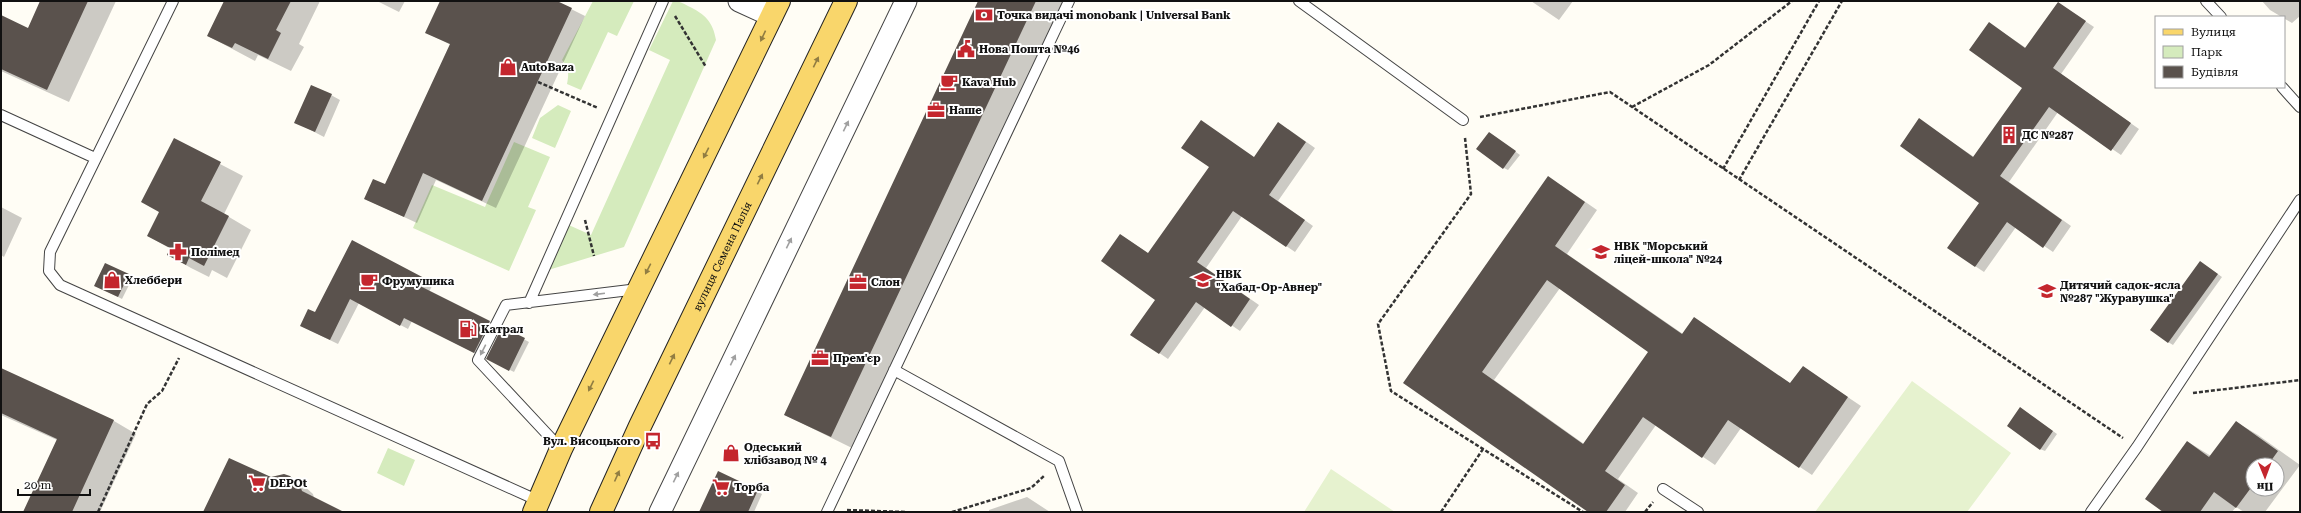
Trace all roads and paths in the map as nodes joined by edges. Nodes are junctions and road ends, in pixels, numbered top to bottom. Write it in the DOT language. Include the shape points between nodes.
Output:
graph roads {
  1 [pos="173,1"];
  2 [pos="663,1"];
  3 [pos="739,1"];
  4 [pos="846,1"];
  5 [pos="906,1"];
  6 [pos="1069,1"];
  7 [pos="1298,1"];
  8 [pos="1792,1"];
  9 [pos="1819,1"];
  10 [pos="1842,1"];
  11 [pos="2206,1"];
  12 [pos="776,9"];
  13 [pos="674,14"];
  14 [pos="2220,16"];
  15 [pos="706,67"];
  16 [pos="538,82"];
  17 [pos="2283,88"];
  18 [pos="1632,107"];
  19 [pos="2300,108"];
  20 [pos="1,115"];
  21 [pos="612,115"];
  22 [pos="1463,120"];
  23 [pos="95,158"];
  24 [pos="1723,169"];
  25 [pos="1739,180"];
  26 [pos="579,190"];
  27 [pos="2300,200"];
  28 [pos="594,256"];
  29 [pos="638,290"];
  30 [pos="530,303"];
  31 [pos="187,342"];
  32 [pos="894,370"];
  33 [pos="2300,380"];
  34 [pos="2171,396"];
  35 [pos="2137,447"];
  36 [pos="561,449"];
  37 [pos="1483,449"];
  38 [pos="1059,462"];
  39 [pos="1663,489"];
  40 [pos="537,507"];
  41 [pos="828,510"];
  42 [pos="98,512"];
  43 [pos="600,512"];
  44 [pos="660,512"];
  45 [pos="906,512"];
  46 [pos="952,512"];
  47 [pos="1077,512"];
  48 [pos="1441,512"];
  49 [pos="1583,512"];
  50 [pos="1698,512"];
  51 [pos="2091,512"];
  1 -- 23 [label="lane"];
  2 -- 21 [label="lane"];
  3 -- 12 [label="street"];
  43 -- 4 [label="main road, вулиця Семена Палія, one-way"];
  44 -- 5 [label="street, one-way"];
  6 -- 32 [label="lane"];
  7 -- 22 [label="lane"];
  8 -- 18 [label="path" via="1709,65"];
  9 -- 24 [label="path"];
  10 -- 25 [label="path"];
  11 -- 14 [label="lane"];
  12 -- 29 [label="main road, one-way"];
  13 -- 15 [label="path"];
  16 -- 21 [label="path"];
  17 -- 19 [label="lane"];
  18 -- 22 [label="path" via="1610,92"];
  18 -- 24 [label="path"];
  20 -- 23 [label="lane"];
  21 -- 26 [label="lane"];
  22 -- 37 [label="path" via="1471,194 1378,324 1391,391"];
  23 -- 31 [label="lane" via="50,252 49,272 60,285"];
  24 -- 25 [label="path"];
  25 -- 35 [label="path"];
  26 -- 28 [label="path"];
  26 -- 30 [label="lane"];
  27 -- 34 [label="lane"];
  29 -- 30 [label="lane, one-way"];
  29 -- 36 [label="main road, one-way"];
  30 -- 36 [label="lane, one-way" via="506,305 478,360"];
  31 -- 40 [label="lane"];
  31 -- 42 [label="path" via="162,391 147,404"];
  32 -- 38 [label="lane"];
  32 -- 41 [label="lane"];
  33 -- 34 [label="path"];
  34 -- 35 [label="lane"];
  35 -- 51 [label="lane"];
  36 -- 40 [label="main road"];
  37 -- 48 [label="path"];
  37 -- 49 [label="path"];
  38 -- 46 [label="path" via="1031,488"];
  38 -- 47 [label="lane"];
  39 -- 50 [label="lane"];
  41 -- 45 [label="path"];
}
